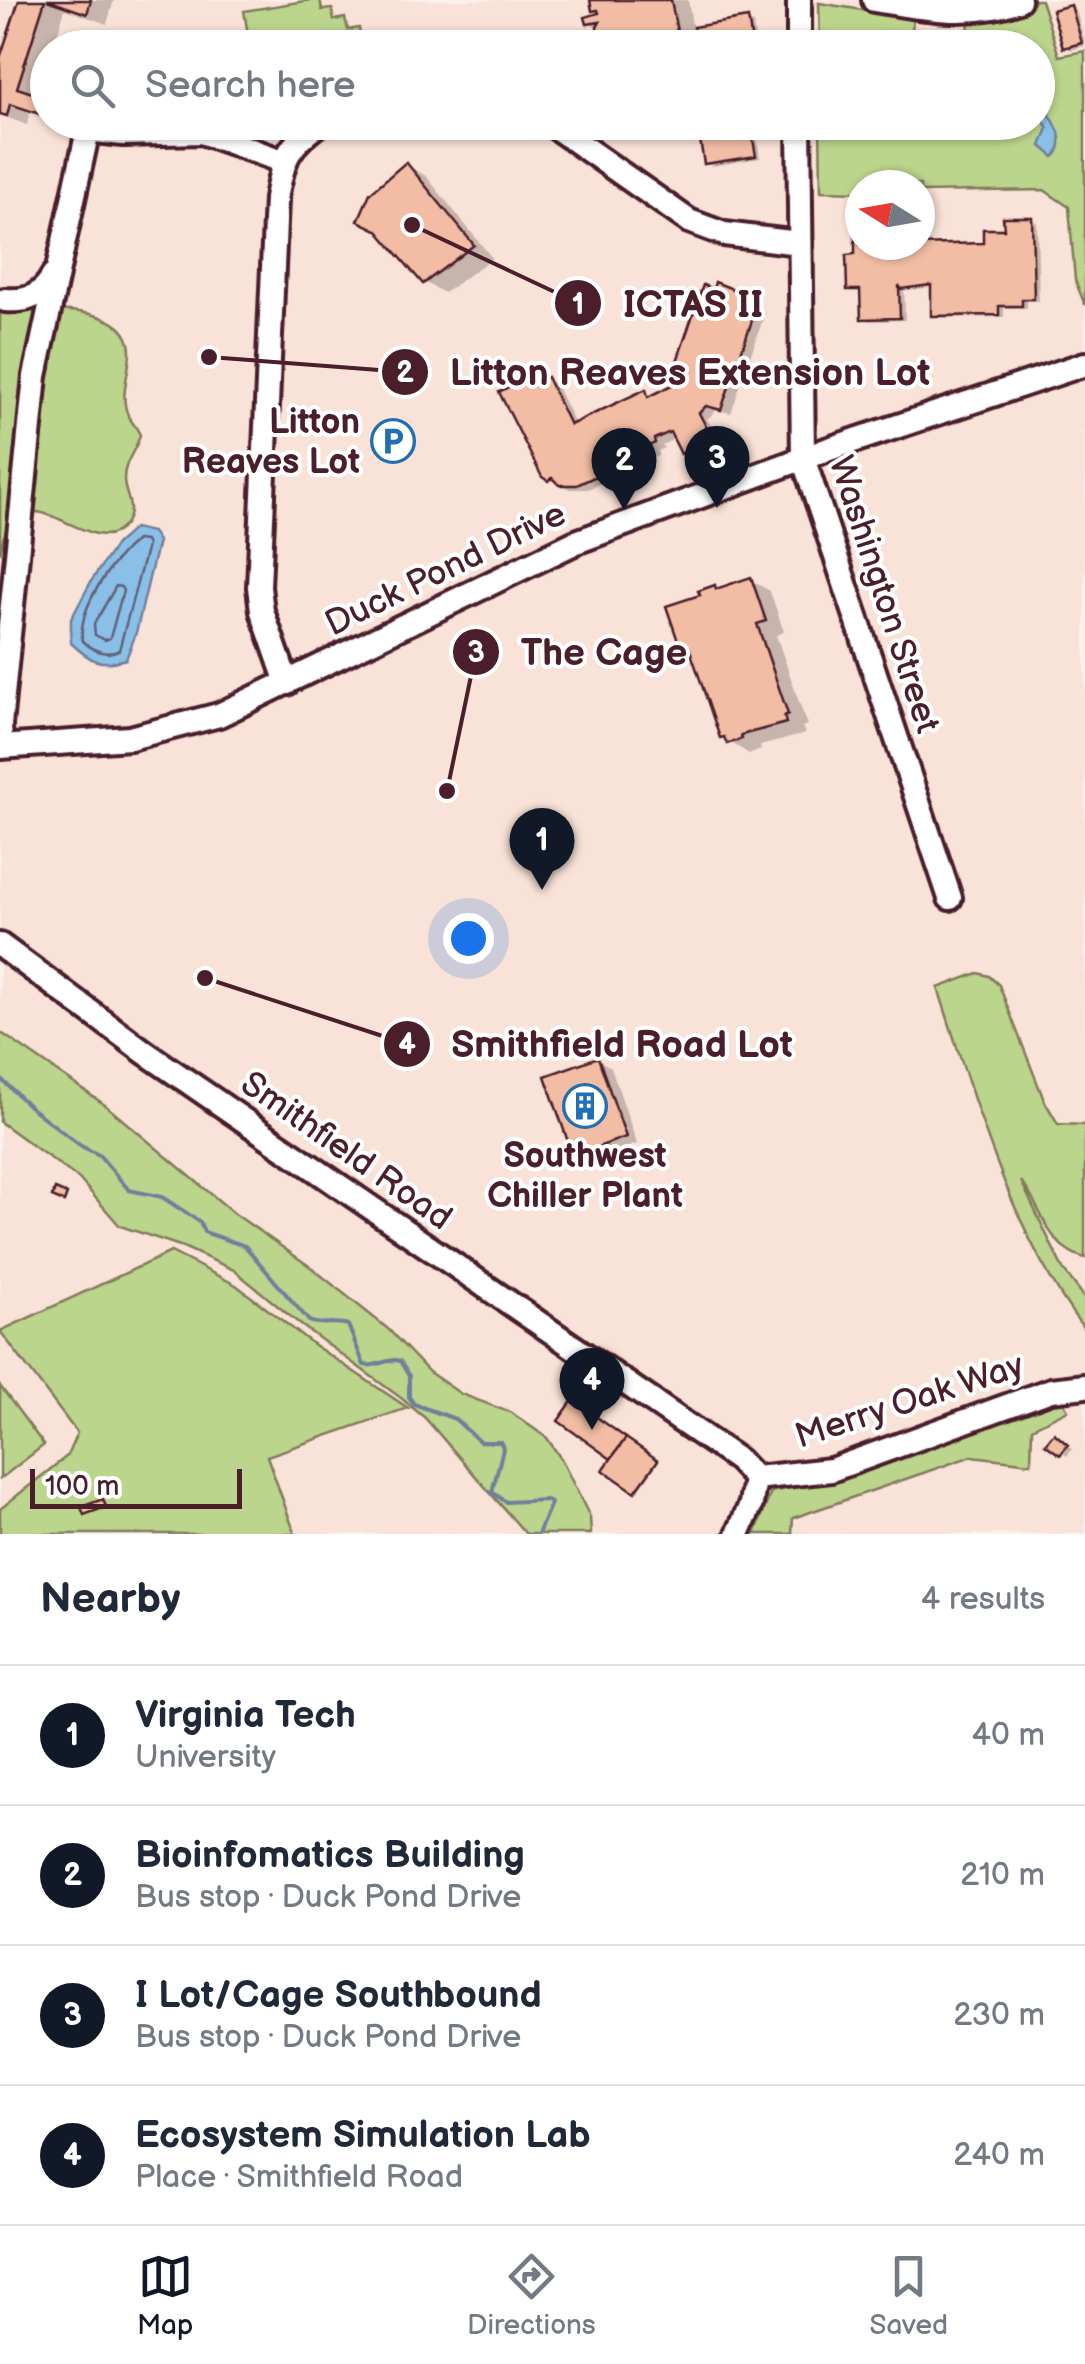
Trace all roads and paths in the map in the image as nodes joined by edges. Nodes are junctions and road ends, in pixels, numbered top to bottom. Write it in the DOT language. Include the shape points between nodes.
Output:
graph roads {
  1 [pos="799,0"];
  2 [pos="874,0"];
  3 [pos="1019,0"];
  4 [pos="799,30"];
  5 [pos="86,140"];
  6 [pos="223,140"];
  7 [pos="300,140"];
  8 [pos="574,140"];
  9 [pos="799,140"];
  10 [pos="282,161"];
  11 [pos="799,243"];
  12 [pos="57,268"];
  13 [pos="3,298"];
  14 [pos="41,344"];
  15 [pos="1085,364"];
  16 [pos="802,458"];
  17 [pos="287,683"];
  18 [pos="0,747"];
  19 [pos="950,898"];
  20 [pos="0,946"];
  21 [pos="1085,1386"];
  22 [pos="755,1478"];
  23 [pos="738,1534"];
  1 -- 4 [label="street"];
  2 -- 3 [label="street" via="952,11"];
  5 -- 12 [label="street"];
  6 -- 10 [label="street"];
  7 -- 10 [label="street"];
  8 -- 11 [label="street" via="690,222 724,234"];
  9 -- 11 [label="street, Washington Street"];
  10 -- 17 [label="street" via="259,587"];
  11 -- 16 [label="street, Washington Street"];
  12 -- 13 [label="street" via="39,294"];
  12 -- 14 [label="street"];
  13 -- 14 [label="street"];
  14 -- 18 [label="street"];
  15 -- 16 [label="street, Duck Pond Drive"];
  16 -- 17 [label="street, Duck Pond Drive" via="576,542"];
  16 -- 19 [label="street, Washington Street"];
  17 -- 18 [label="street, Duck Pond Drive" via="218,715 130,738"];
  20 -- 22 [label="street, Smithfield Road"];
  21 -- 22 [label="street, Merry Oak Way" via="1051,1390 831,1470"];
  22 -- 23 [label="street"];
}
